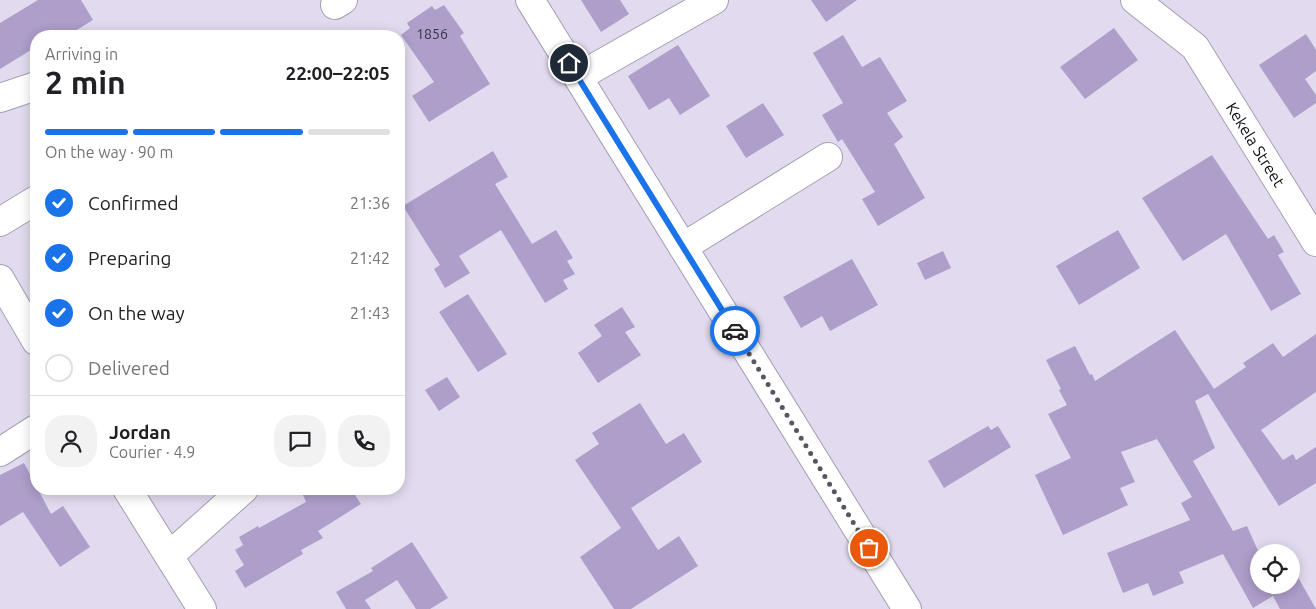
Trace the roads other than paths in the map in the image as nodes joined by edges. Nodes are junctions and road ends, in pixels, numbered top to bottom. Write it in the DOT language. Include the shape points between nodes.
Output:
graph roads {
  1 [pos="714,0"];
  2 [pos="1135,0"];
  3 [pos="533,3"];
  4 [pos="578,77"];
  5 [pos="30,88"];
  6 [pos="0,98"];
  7 [pos="828,157"];
  8 [pos="30,204"];
  9 [pos="0,222"];
  10 [pos="1316,242"];
  11 [pos="683,247"];
  12 [pos="0,279"];
  13 [pos="30,331"];
  14 [pos="30,433"];
  15 [pos="0,452"];
  16 [pos="130,495"];
  17 [pos="237,495"];
  18 [pos="168,556"];
  19 [pos="202,609"];
  20 [pos="907,609"];
  1 -- 4 [label="street"];
  2 -- 10 [label="street, Kekela Street" via="1195,47"];
  3 -- 4 [label="street"];
  4 -- 11 [label="street"];
  5 -- 6 [label="street"];
  7 -- 11 [label="street"];
  8 -- 9 [label="street"];
  11 -- 20 [label="street"];
  12 -- 13 [label="street"];
  14 -- 15 [label="street"];
  16 -- 18 [label="street"];
  17 -- 18 [label="street"];
  18 -- 19 [label="street"];
}
